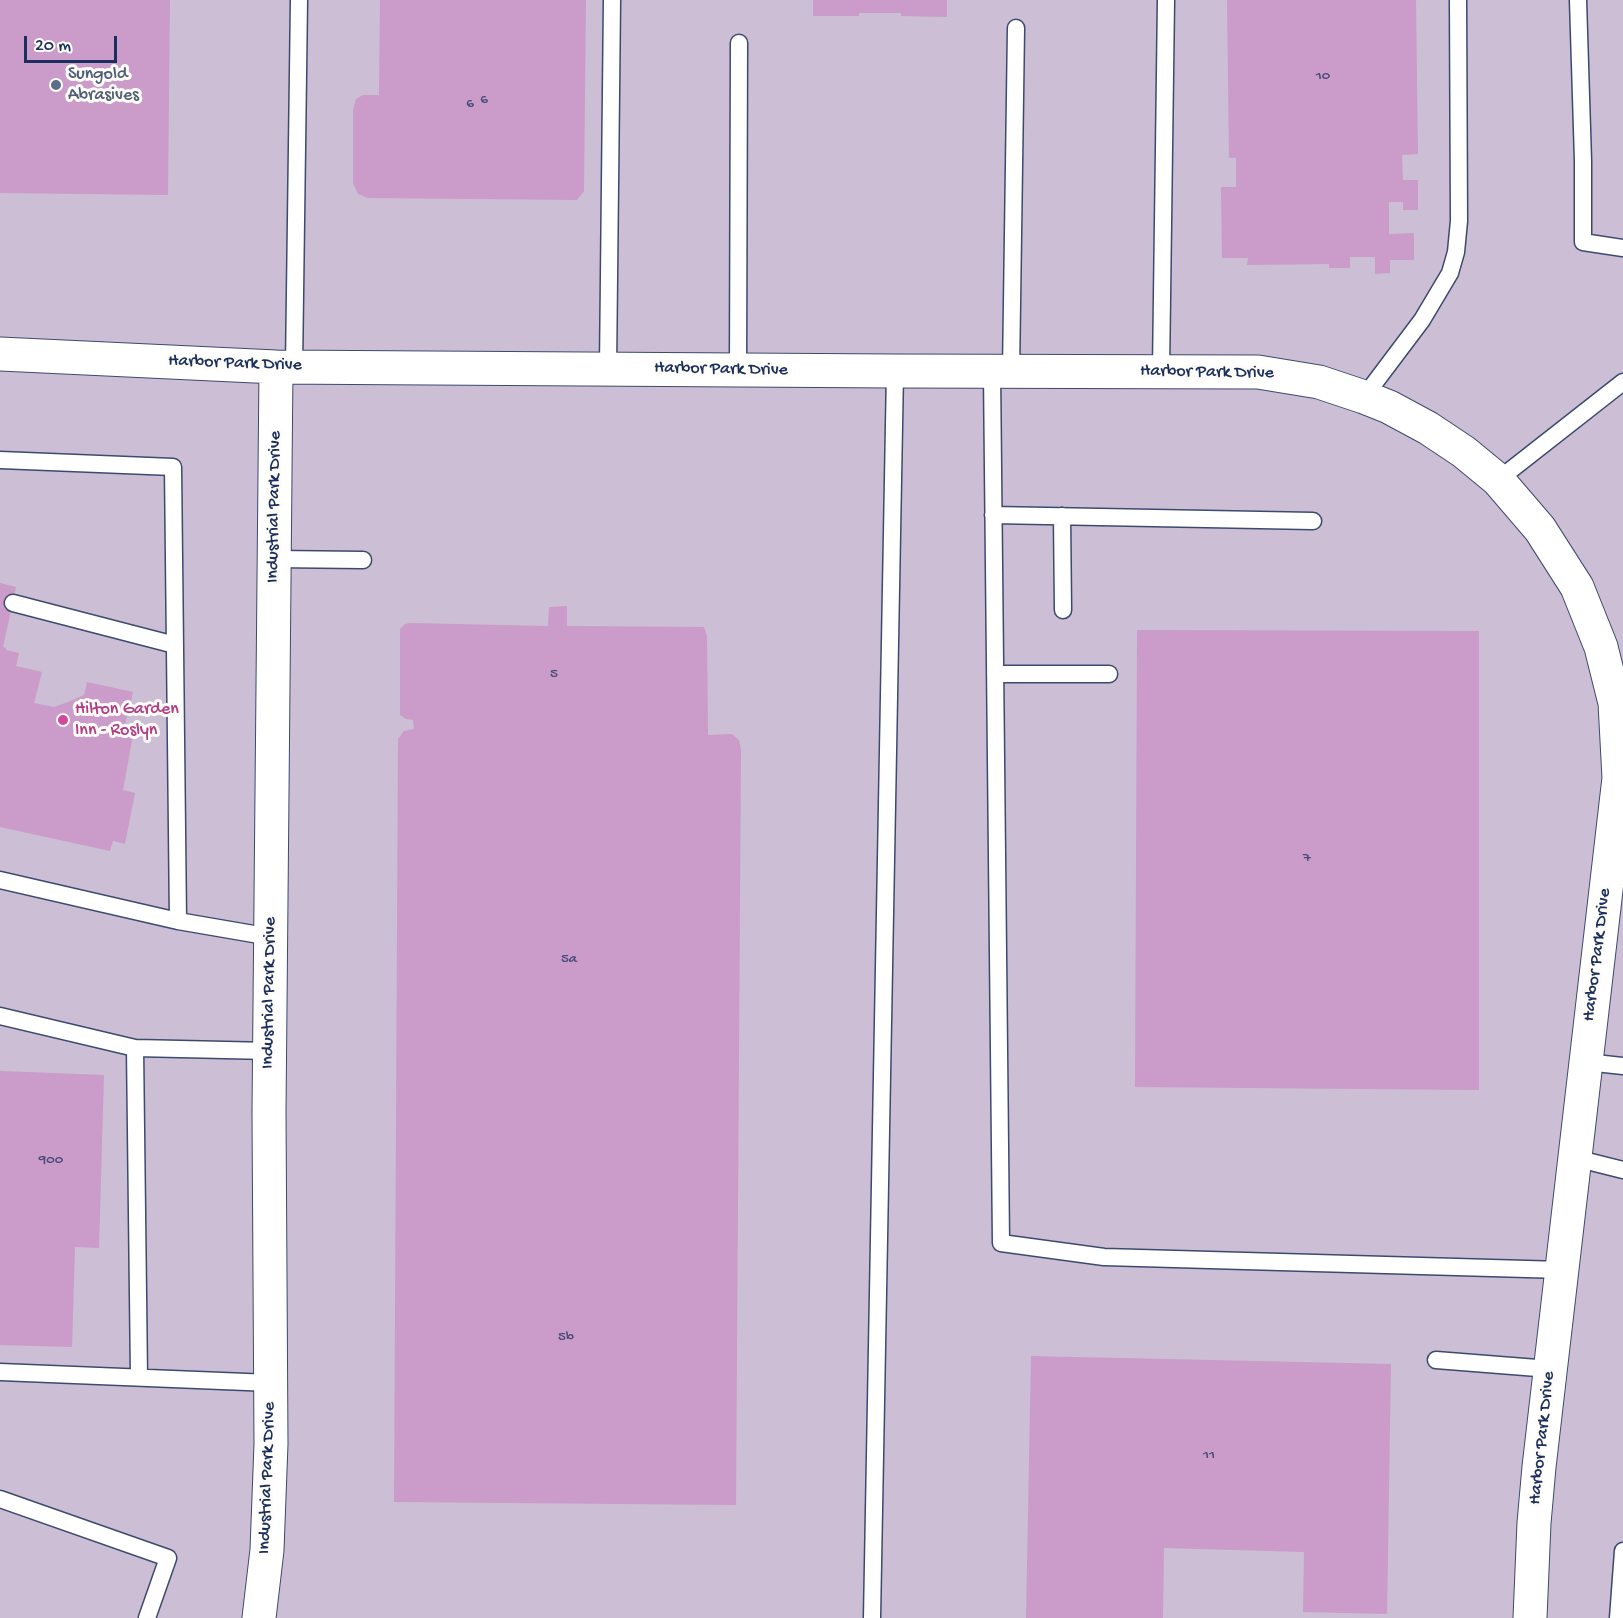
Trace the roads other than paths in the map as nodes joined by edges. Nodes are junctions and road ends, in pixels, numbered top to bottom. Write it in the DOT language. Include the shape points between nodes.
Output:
graph roads {
  1 [pos="299,0"];
  2 [pos="612,0"];
  3 [pos="1166,0"];
  4 [pos="1458,0"];
  5 [pos="1578,0"];
  6 [pos="1016,28"];
  7 [pos="739,44"];
  8 [pos="1623,248"];
  9 [pos="0,354"];
  10 [pos="285,367"];
  11 [pos="608,369"];
  12 [pos="738,370"];
  13 [pos="895,371"];
  14 [pos="1161,371"];
  15 [pos="1002,372"];
  16 [pos="1623,382"];
  17 [pos="1364,397"];
  18 [pos="0,460"];
  19 [pos="1498,480"];
  20 [pos="993,515"];
  21 [pos="1062,516"];
  22 [pos="1313,521"];
  23 [pos="275,559"];
  24 [pos="363,560"];
  25 [pos="13,603"];
  26 [pos="1063,610"];
  27 [pos="175,645"];
  28 [pos="994,674"];
  29 [pos="1109,674"];
  30 [pos="0,880"];
  31 [pos="178,921"];
  32 [pos="271,937"];
  33 [pos="0,1016"];
  34 [pos="135,1048"];
  35 [pos="270,1050"];
  36 [pos="1586,1062"];
  37 [pos="1623,1066"];
  38 [pos="1575,1158"];
  39 [pos="1623,1170"];
  40 [pos="1562,1270"];
  41 [pos="1436,1360"];
  42 [pos="1550,1369"];
  43 [pos="0,1372"];
  44 [pos="139,1377"];
  45 [pos="271,1383"];
  46 [pos="0,1499"];
  47 [pos="1623,1551"];
  48 [pos="147,1618"];
  49 [pos="259,1618"];
  50 [pos="872,1618"];
  51 [pos="1530,1618"];
  52 [pos="1618,1618"];
  1 -- 10 [label="lane"];
  2 -- 11 [label="lane"];
  3 -- 14 [label="lane"];
  4 -- 17 [label="lane" via="1456,252 1450,273 1422,320"];
  5 -- 8 [label="lane" via="1583,242"];
  6 -- 15 [label="lane"];
  7 -- 12 [label="lane"];
  9 -- 10 [label="street, Harbor Park Drive"];
  10 -- 11 [label="street, Harbor Park Drive"];
  10 -- 23 [label="street, Industrial Park Drive"];
  11 -- 12 [label="street, Harbor Park Drive"];
  12 -- 13 [label="street, Harbor Park Drive"];
  13 -- 15 [label="street, Harbor Park Drive"];
  13 -- 50 [label="lane"];
  14 -- 15 [label="street, Harbor Park Drive"];
  14 -- 17 [label="street, Harbor Park Drive" via="1277,374 1319,382"];
  15 -- 20 [label="lane"];
  16 -- 19 [label="lane"];
  17 -- 19 [label="street, Harbor Park Drive" via="1428,428"];
  18 -- 27 [label="lane" via="173,467"];
  19 -- 36 [label="street, Harbor Park Drive" via="1540,529 1577,587 1601,647 1615,703 1619,778"];
  20 -- 21 [label="lane"];
  20 -- 28 [label="lane"];
  21 -- 22 [label="lane"];
  21 -- 26 [label="lane"];
  23 -- 24 [label="lane"];
  23 -- 32 [label="street, Industrial Park Drive"];
  25 -- 27 [label="lane"];
  27 -- 31 [label="lane"];
  28 -- 29 [label="lane"];
  28 -- 40 [label="lane" via="1001,1243 1104,1257"];
  30 -- 31 [label="lane"];
  31 -- 32 [label="lane"];
  32 -- 35 [label="street, Industrial Park Drive"];
  33 -- 34 [label="lane"];
  34 -- 35 [label="lane"];
  34 -- 44 [label="lane"];
  35 -- 45 [label="street, Industrial Park Drive"];
  36 -- 37 [label="lane"];
  36 -- 38 [label="street, Harbor Park Drive"];
  38 -- 39 [label="lane"];
  38 -- 40 [label="street, Harbor Park Drive"];
  40 -- 42 [label="street, Harbor Park Drive"];
  41 -- 42 [label="lane"];
  42 -- 51 [label="street, Harbor Park Drive" via="1534,1512"];
  43 -- 44 [label="lane"];
  44 -- 45 [label="lane"];
  45 -- 49 [label="street, Industrial Park Drive" via="267,1539"];
  46 -- 48 [label="lane" via="168,1558"];
  47 -- 52 [label="lane"];
}
